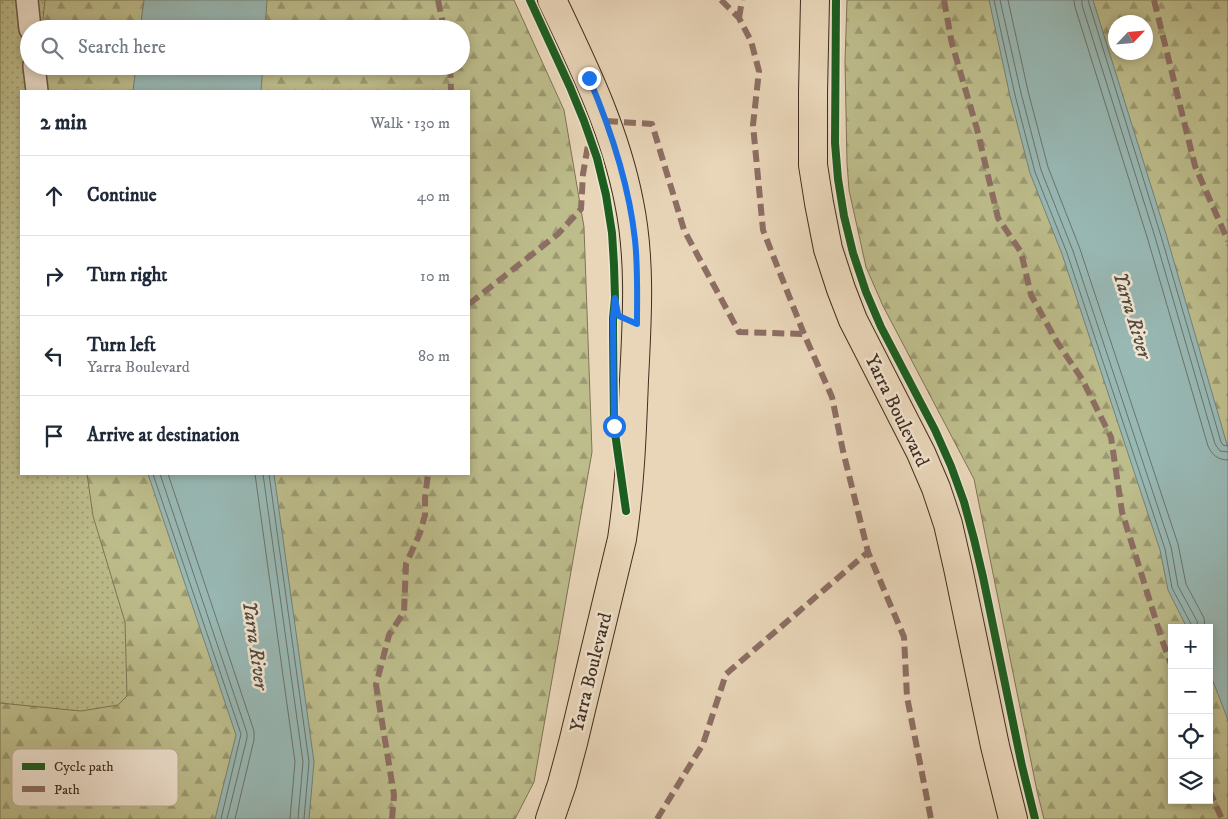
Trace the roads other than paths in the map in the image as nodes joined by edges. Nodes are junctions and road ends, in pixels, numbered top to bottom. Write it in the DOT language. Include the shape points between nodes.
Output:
graph roads {
  1 [pos="27,0"];
  2 [pos="552,0"];
  3 [pos="815,0"];
  4 [pos="29,20"];
  5 [pos="35,75"];
  6 [pos="37,90"];
  7 [pos="550,819"];
  8 [pos="1013,819"];
  1 -- 4 [label="lane"];
  2 -- 7 [label="main road, Yarra Boulevard" via="601,107 618,157 635,241 637,316 632,437 622,539 573,742"];
  3 -- 8 [label="main road, Yarra Boulevard" via="814,165 828,249 853,320 921,453 948,524"];
  5 -- 6 [label="lane"];
}
